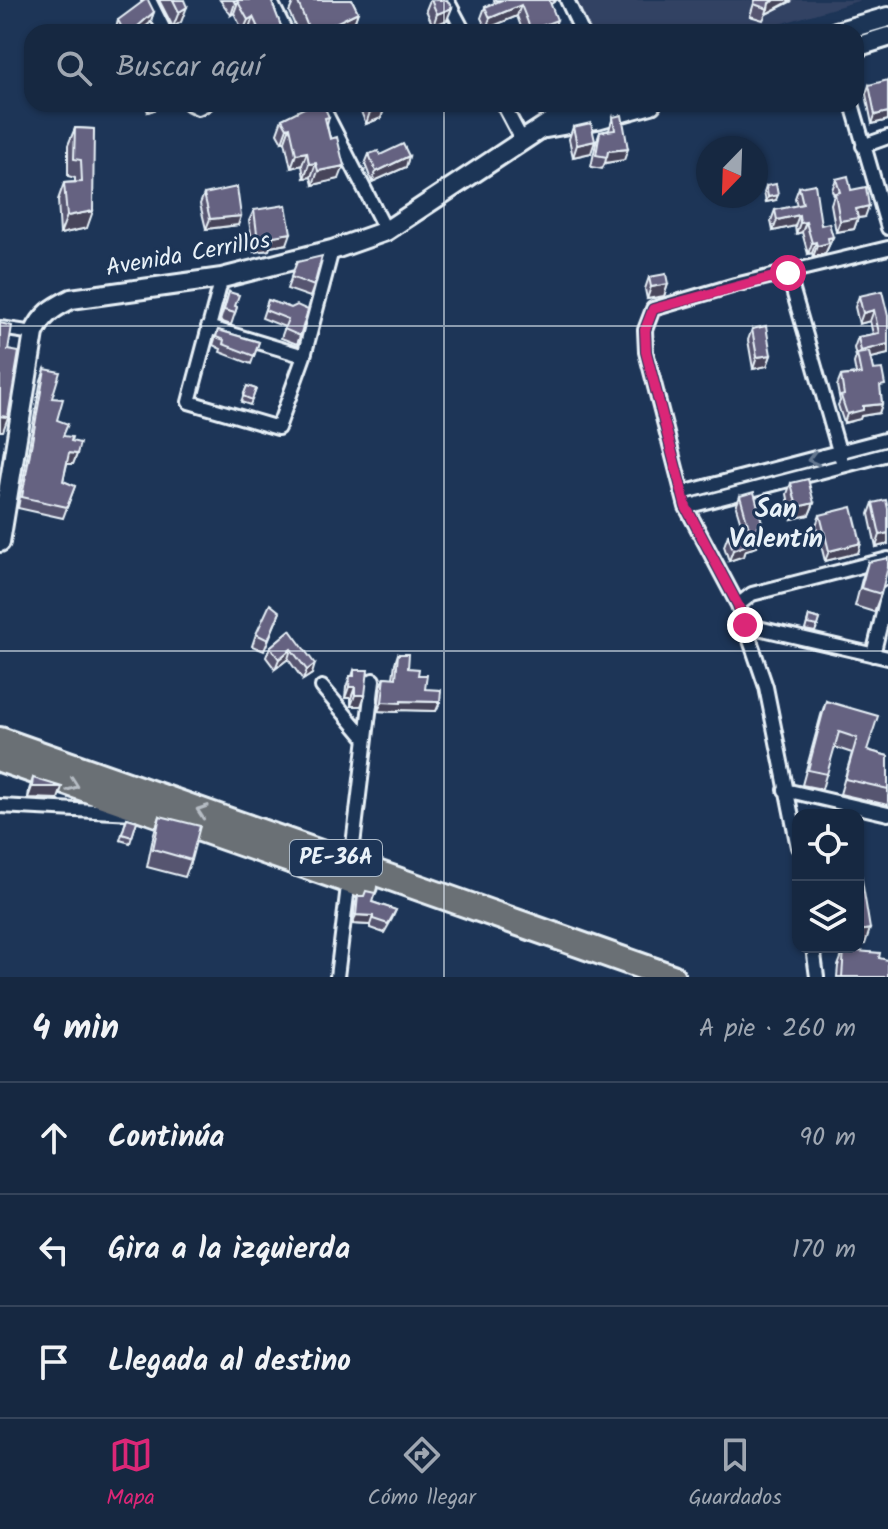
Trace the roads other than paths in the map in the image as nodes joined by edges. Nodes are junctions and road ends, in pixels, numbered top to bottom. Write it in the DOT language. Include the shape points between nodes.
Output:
graph roads {
  1 [pos="149,0"];
  2 [pos="270,0"];
  3 [pos="447,0"];
  4 [pos="567,0"];
  5 [pos="888,17"];
  6 [pos="161,24"];
  7 [pos="282,24"];
  8 [pos="460,24"];
  9 [pos="578,24"];
  10 [pos="864,24"];
  11 [pos="888,37"];
  12 [pos="864,44"];
  13 [pos="325,112"];
  14 [pos="507,112"];
  15 [pos="566,112"];
  16 [pos="603,112"];
  17 [pos="854,112"];
  18 [pos="543,128"];
  19 [pos="888,137"];
  20 [pos="522,140"];
  21 [pos="863,146"];
  22 [pos="888,228"];
  23 [pos="386,231"];
  24 [pos="888,248"];
  25 [pos="332,250"];
  26 [pos="788,273"];
  27 [pos="222,278"];
  28 [pos="208,327"];
  29 [pos="0,328"];
  30 [pos="34,333"];
  31 [pos="304,356"];
  32 [pos="888,439"];
  33 [pos="840,452"];
  34 [pos="888,454"];
  35 [pos="841,467"];
  36 [pos="682,493"];
  37 [pos="686,507"];
  38 [pos="0,542"];
  39 [pos="888,559"];
  40 [pos="888,593"];
  41 [pos="738,605"];
  42 [pos="745,625"];
  43 [pos="873,655"];
  44 [pos="888,658"];
  45 [pos="373,680"];
  46 [pos="322,687"];
  47 [pos="365,738"];
  48 [pos="0,740"];
  49 [pos="0,759"];
  50 [pos="785,790"];
  51 [pos="0,806"];
  52 [pos="154,814"];
  53 [pos="888,814"];
  54 [pos="792,821"];
  55 [pos="350,872"];
  56 [pos="814,953"];
  57 [pos="337,977"];
  58 [pos="630,977"];
  59 [pos="672,977"];
  60 [pos="817,977"];
  1 -- 6 [label="street"];
  2 -- 7 [label="street"];
  3 -- 8 [label="street"];
  4 -- 9 [label="street"];
  5 -- 10 [label="street"];
  11 -- 12 [label="street"];
  13 -- 23 [label="street"];
  14 -- 20 [label="street"];
  15 -- 18 [label="street, Avenida Cerrillos"];
  16 -- 18 [label="street, Avenida Cerrillos"];
  17 -- 21 [label="street"];
  18 -- 20 [label="street, Avenida Cerrillos"];
  19 -- 21 [label="street"];
  20 -- 23 [label="street, Avenida Cerrillos"];
  21 -- 22 [label="street"];
  23 -- 25 [label="street, Avenida Cerrillos"];
  24 -- 26 [label="street"];
  25 -- 27 [label="street, Avenida Cerrillos"];
  25 -- 31 [label="street"];
  26 -- 33 [label="street"];
  26 -- 36 [label="street" via="653,309 649,317 646,352"];
  27 -- 28 [label="street"];
  27 -- 30 [label="street, Avenida Cerrillos" via="71,299 51,308"];
  28 -- 31 [label="street"];
  28 -- 31 [label="street" via="189,402 278,428"];
  29 -- 30 [label="street"];
  30 -- 38 [label="street"];
  32 -- 33 [label="street"];
  33 -- 35 [label="street"];
  33 -- 36 [label="street, one-way"];
  34 -- 35 [label="street"];
  35 -- 37 [label="street"];
  36 -- 37 [label="street"];
  37 -- 41 [label="street"];
  39 -- 41 [label="street" via="752,594"];
  40 -- 43 [label="street"];
  41 -- 42 [label="street"];
  42 -- 43 [label="street"];
  42 -- 50 [label="street" via="766,687"];
  43 -- 44 [label="street"];
  45 -- 47 [label="street"];
  46 -- 47 [label="street"];
  47 -- 55 [label="street"];
  55 -- 48 [label="highway, PE-36A, one-way"];
  49 -- 52 [label="highway, PE-36A, one-way"];
  50 -- 53 [label="street"];
  50 -- 54 [label="street"];
  51 -- 52 [label="street"];
  52 -- 55 [label="highway, PE-36A"];
  55 -- 57 [label="street"];
  55 -- 58 [label="highway, PE-36A"];
  55 -- 59 [label="highway, PE-36A"];
  56 -- 60 [label="street"];
}
